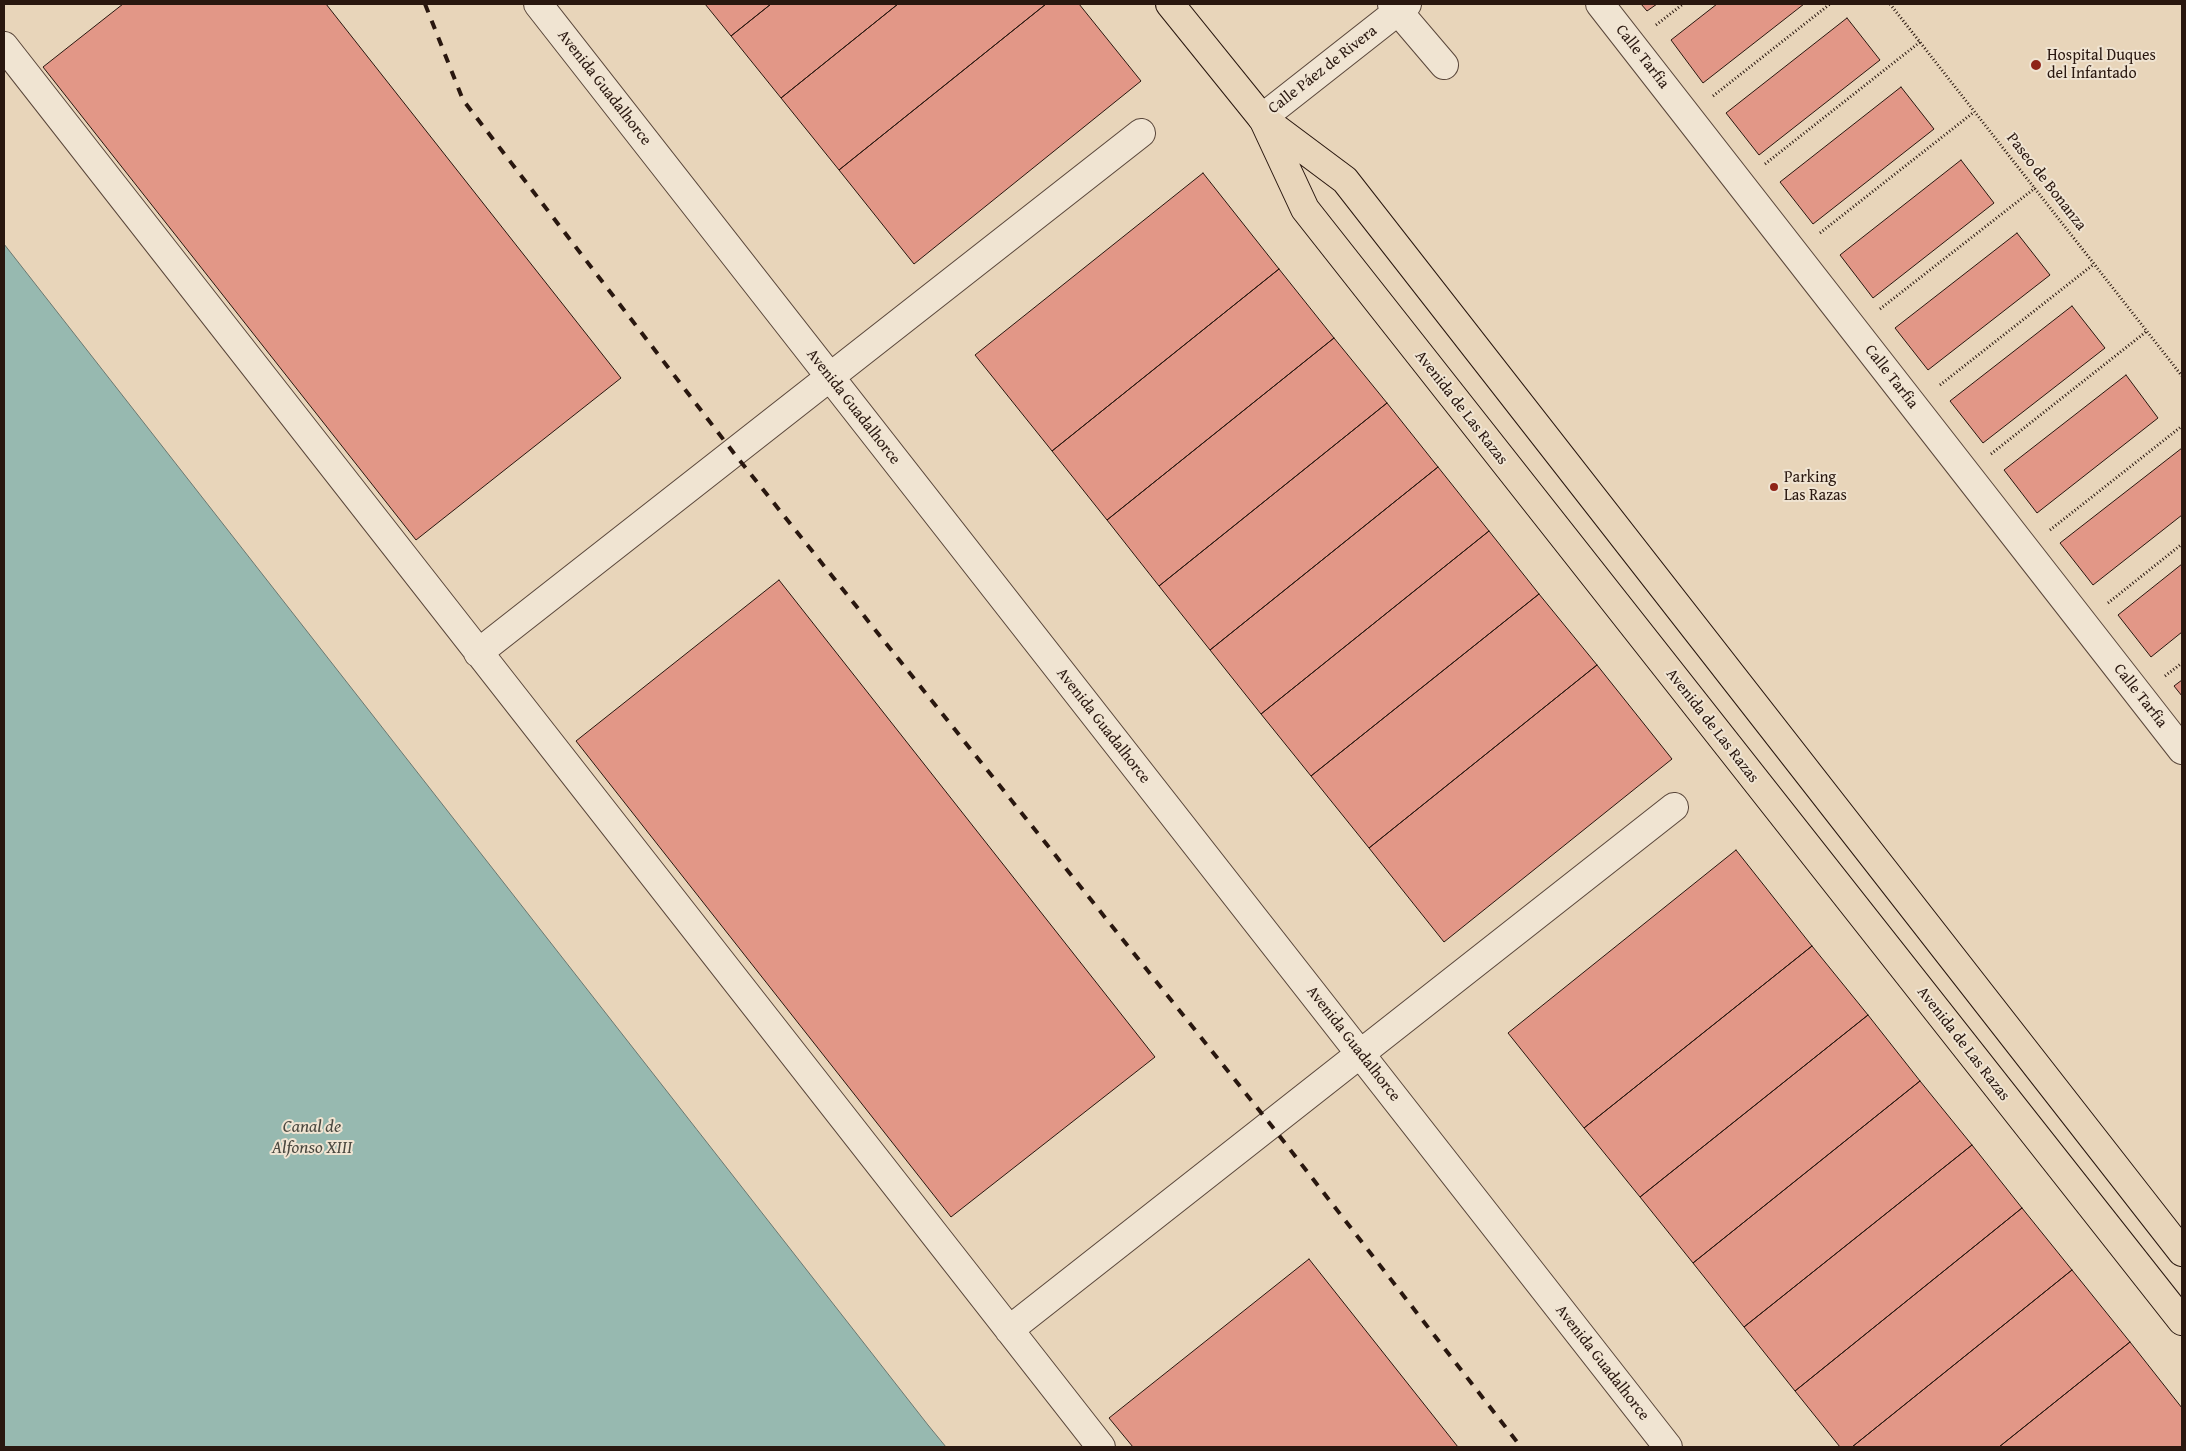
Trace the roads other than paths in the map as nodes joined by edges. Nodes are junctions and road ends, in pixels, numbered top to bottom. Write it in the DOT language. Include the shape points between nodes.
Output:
graph roads {
  1 [pos="538,4"];
  2 [pos="1170,4"];
  3 [pos="1600,4"];
  4 [pos="1399,6"];
  5 [pos="4,46"];
  6 [pos="1444,65"];
  7 [pos="1262,118"];
  8 [pos="1141,133"];
  9 [pos="830,376"];
  10 [pos="478,653"];
  11 [pos="2182,750"];
  12 [pos="1674,807"];
  13 [pos="1360,1054"];
  14 [pos="2182,1252"];
  15 [pos="2182,1321"];
  16 [pos="1009,1330"];
  17 [pos="1101,1447"];
  18 [pos="1668,1447"];
  1 -- 9 [label="street, Avenida Guadalhorce"];
  2 -- 7 [label="main road, Avenida de Las Razas"];
  3 -- 11 [label="street, Calle Tarfia"];
  4 -- 6 [label="street"];
  4 -- 7 [label="street, Calle Páez de Rivera"];
  5 -- 10 [label="street"];
  7 -- 14 [label="main road, Avenida de Las Razas" via="1345,180"];
  7 -- 15 [label="main road, Avenida de Las Razas" via="1304,209"];
  8 -- 9 [label="street"];
  9 -- 10 [label="street"];
  9 -- 13 [label="street, Avenida Guadalhorce"];
  10 -- 16 [label="street"];
  12 -- 13 [label="street"];
  13 -- 16 [label="street"];
  13 -- 18 [label="street, Avenida Guadalhorce"];
  16 -- 17 [label="street"];
}
